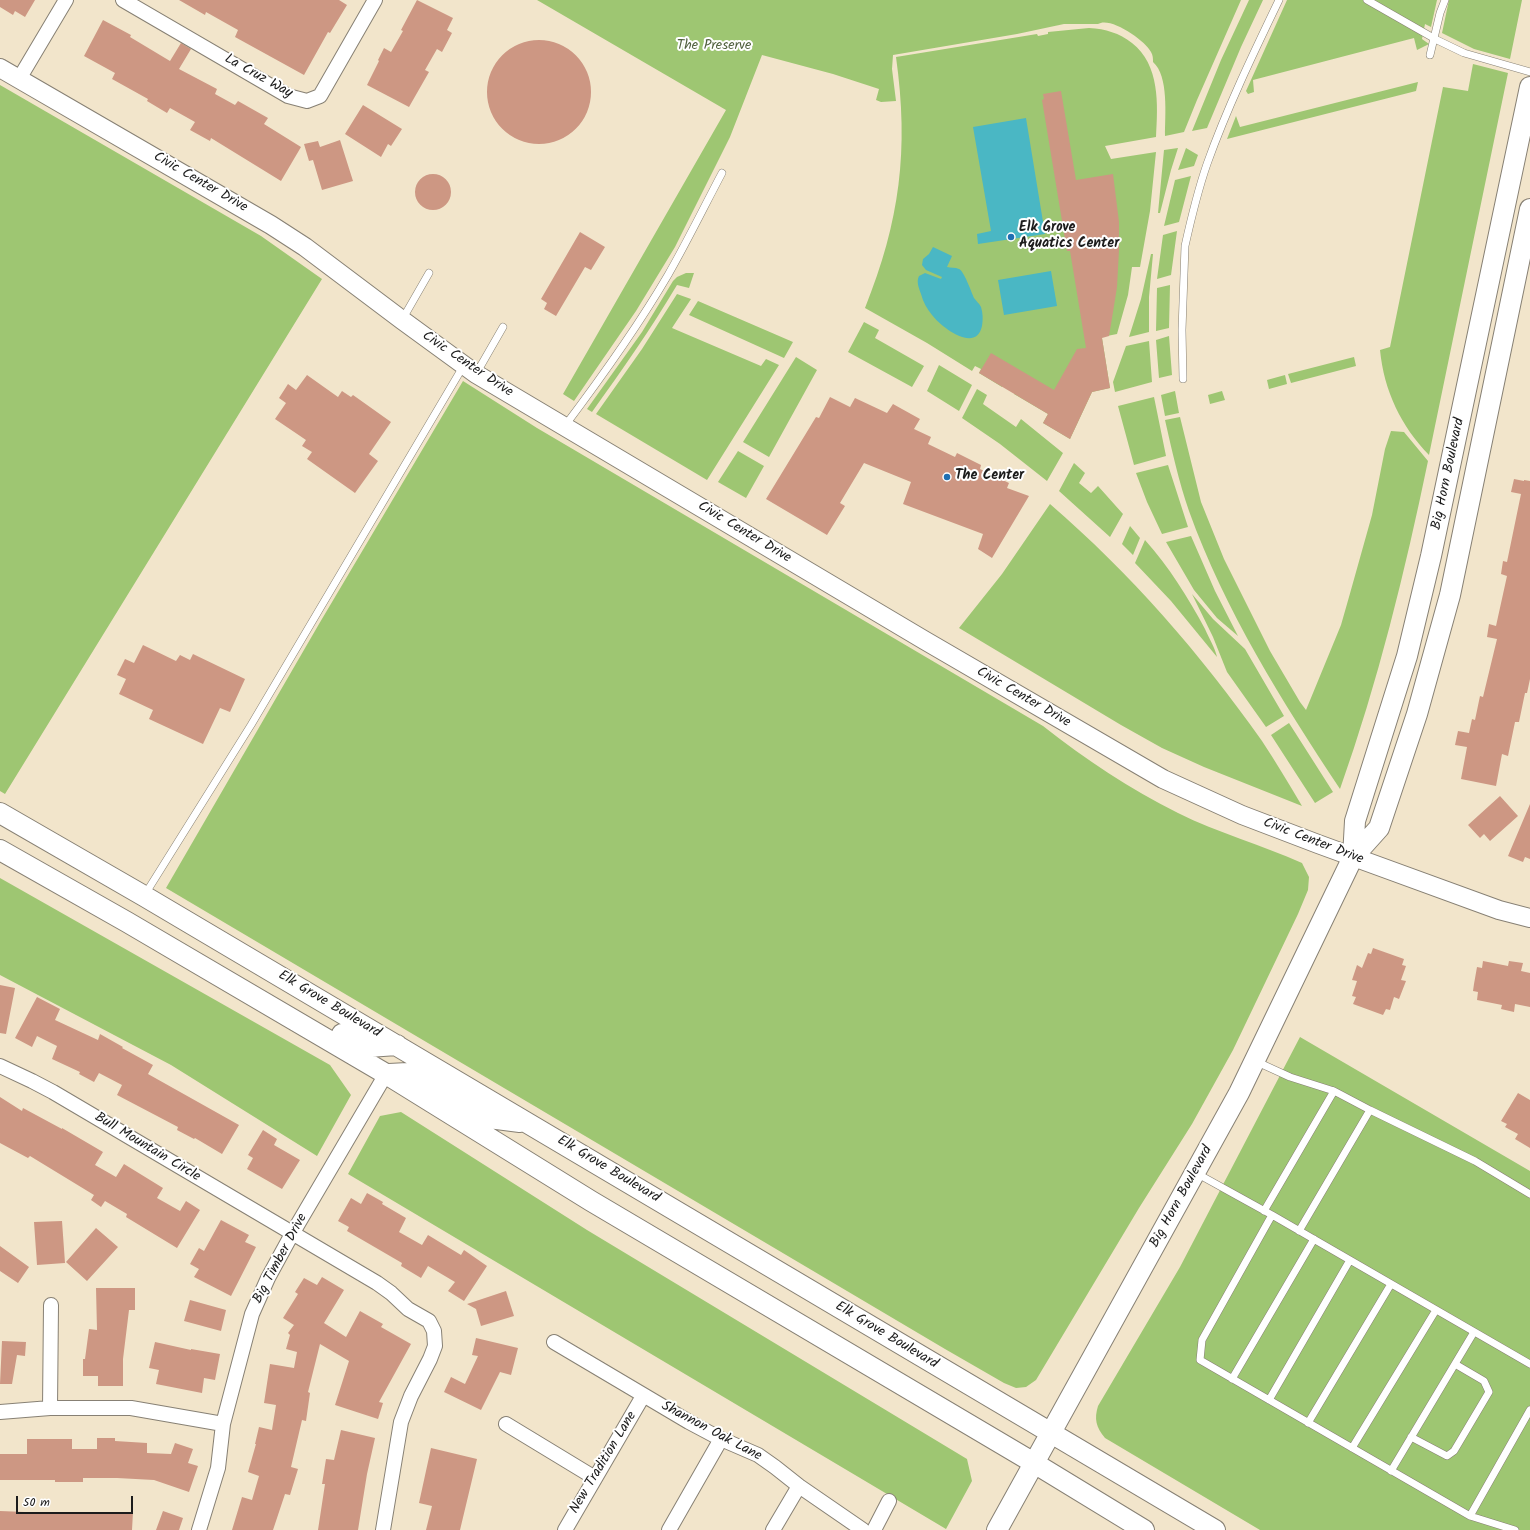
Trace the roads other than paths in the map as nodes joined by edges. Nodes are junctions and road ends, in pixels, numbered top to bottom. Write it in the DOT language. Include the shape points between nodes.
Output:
graph roads {
  1 [pos="66,0"];
  2 [pos="123,0"];
  3 [pos="375,0"];
  4 [pos="1279,0"];
  5 [pos="1367,0"];
  6 [pos="1445,0"];
  7 [pos="1434,38"];
  8 [pos="1430,55"];
  9 [pos="0,68"];
  10 [pos="1530,72"];
  11 [pos="19,79"];
  12 [pos="1530,88"];
  13 [pos="722,173"];
  14 [pos="1530,209"];
  15 [pos="429,273"];
  16 [pos="402,320"];
  17 [pos="503,327"];
  18 [pos="470,369"];
  19 [pos="1183,379"];
  20 [pos="564,427"];
  21 [pos="0,813"];
  22 [pos="0,850"];
  23 [pos="1353,857"];
  24 [pos="144,896"];
  25 [pos="1530,918"];
  26 [pos="218,975"];
  27 [pos="397,1045"];
  28 [pos="1255,1061"];
  29 [pos="0,1066"];
  30 [pos="386,1074"];
  31 [pos="1334,1091"];
  32 [pos="1370,1110"];
  33 [pos="528,1123"];
  34 [pos="1196,1172"];
  35 [pos="1530,1194"];
  36 [pos="1264,1210"];
  37 [pos="1272,1215"];
  38 [pos="1299,1231"];
  39 [pos="292,1234"];
  40 [pos="1314,1239"];
  41 [pos="1350,1260"];
  42 [pos="1391,1284"];
  43 [pos="51,1305"];
  44 [pos="1436,1310"];
  45 [pos="1474,1332"];
  46 [pos="554,1342"];
  47 [pos="1455,1364"];
  48 [pos="1530,1364"];
  49 [pos="1232,1379"];
  50 [pos="643,1396"];
  51 [pos="1269,1400"];
  52 [pos="50,1408"];
  53 [pos="1530,1410"];
  54 [pos="0,1412"];
  55 [pos="1308,1423"];
  56 [pos="223,1424"];
  57 [pos="506,1424"];
  58 [pos="1050,1434"];
  59 [pos="1411,1437"];
  60 [pos="721,1439"];
  61 [pos="1352,1448"];
  62 [pos="1034,1463"];
  63 [pos="1391,1471"];
  64 [pos="595,1478"];
  65 [pos="800,1486"];
  66 [pos="889,1501"];
  67 [pos="1470,1516"];
  68 [pos="199,1530"];
  69 [pos="383,1530"];
  70 [pos="565,1530"];
  71 [pos="669,1530"];
  72 [pos="773,1530"];
  73 [pos="863,1530"];
  74 [pos="874,1530"];
  75 [pos="997,1530"];
  76 [pos="1144,1530"];
  77 [pos="1215,1530"];
  78 [pos="1515,1530"];
  1 -- 11 [label="street"];
  2 -- 3 [label="street, La Cruz Way" via="288,96 307,101 320,96"];
  4 -- 19 [label="lane" via="1253,53 1207,165 1188,234 1185,246"];
  5 -- 7 [label="lane"];
  6 -- 7 [label="lane"];
  7 -- 8 [label="lane"];
  7 -- 10 [label="lane" via="1464,53"];
  9 -- 11 [label="street, Civic Center Drive"];
  11 -- 16 [label="street, Civic Center Drive" via="271,225 305,247"];
  12 -- 23 [label="main road, Big Horn Boulevard" via="1433,548 1407,656 1356,821"];
  13 -- 20 [label="lane" via="668,275 618,354"];
  14 -- 23 [label="main road, Big Horn Boulevard" via="1450,595 1417,714 1379,828"];
  15 -- 16 [label="lane"];
  16 -- 18 [label="street, Civic Center Drive"];
  17 -- 18 [label="lane"];
  18 -- 20 [label="street, Civic Center Drive"];
  18 -- 24 [label="lane"];
  20 -- 23 [label="street, Civic Center Drive" via="1163,780 1242,815"];
  21 -- 24 [label="main road, Elk Grove Boulevard"];
  22 -- 26 [label="main road"];
  23 -- 25 [label="street, Civic Center Drive" via="1499,910"];
  23 -- 28 [label="main road, Big Horn Boulevard"];
  24 -- 27 [label="main road, Elk Grove Boulevard"];
  26 -- 27 [label="main road" via="254,981 368,1047"];
  26 -- 30 [label="main road"];
  27 -- 33 [label="main road, Elk Grove Boulevard"];
  28 -- 31 [label="lane" via="1290,1077"];
  28 -- 34 [label="main road, Big Horn Boulevard"];
  29 -- 39 [label="street, Bull Mountain Circle" via="53,1092"];
  30 -- 33 [label="main road" via="408,1073 428,1081 489,1118"];
  30 -- 39 [label="street, Big Timber Drive"];
  30 -- 62 [label="main road" via="591,1201"];
  31 -- 32 [label="lane"];
  31 -- 36 [label="lane"];
  32 -- 35 [label="lane" via="1474,1161"];
  32 -- 38 [label="lane"];
  33 -- 58 [label="main road, Elk Grove Boulevard"];
  34 -- 36 [label="lane"];
  34 -- 58 [label="main road, Big Horn Boulevard"];
  36 -- 37 [label="lane"];
  37 -- 38 [label="lane"];
  37 -- 49 [label="lane" via="1202,1340 1200,1360"];
  38 -- 40 [label="lane"];
  39 -- 56 [label="street, Big Timber Drive" via="252,1314"];
  39 -- 69 [label="street, Bull Mountain Circle" via="386,1290 408,1309 429,1321 434,1330 435,1346 401,1422"];
  40 -- 41 [label="lane"];
  40 -- 49 [label="lane"];
  41 -- 42 [label="lane"];
  41 -- 51 [label="lane"];
  42 -- 44 [label="lane"];
  42 -- 55 [label="lane"];
  43 -- 52 [label="street"];
  44 -- 45 [label="lane"];
  44 -- 61 [label="lane"];
  45 -- 47 [label="lane"];
  45 -- 48 [label="lane"];
  46 -- 50 [label="street, Shannon Oak Lane"];
  47 -- 59 [label="lane"];
  47 -- 59 [label="lane" via="1484,1381 1490,1392 1454,1451 1447,1456"];
  49 -- 51 [label="lane"];
  50 -- 60 [label="street, Shannon Oak Lane"];
  50 -- 64 [label="street, New Tradition Lane"];
  51 -- 55 [label="lane"];
  52 -- 54 [label="street"];
  52 -- 56 [label="street" via="132,1408"];
  53 -- 67 [label="lane"];
  55 -- 61 [label="lane"];
  56 -- 68 [label="street, Big Timber Drive" via="218,1468"];
  57 -- 64 [label="street"];
  58 -- 62 [label="main road, Big Horn Boulevard"];
  58 -- 77 [label="main road, Elk Grove Boulevard"];
  59 -- 63 [label="lane"];
  60 -- 65 [label="street, Shannon Oak Lane" via="758,1455"];
  60 -- 71 [label="street"];
  61 -- 63 [label="lane"];
  62 -- 75 [label="main road, Big Horn Boulevard"];
  62 -- 76 [label="main road"];
  63 -- 67 [label="lane"];
  64 -- 70 [label="street, New Tradition Lane"];
  65 -- 72 [label="street"];
  65 -- 73 [label="street, Shannon Oak Lane"];
  66 -- 74 [label="street"];
  67 -- 78 [label="lane"];
}
